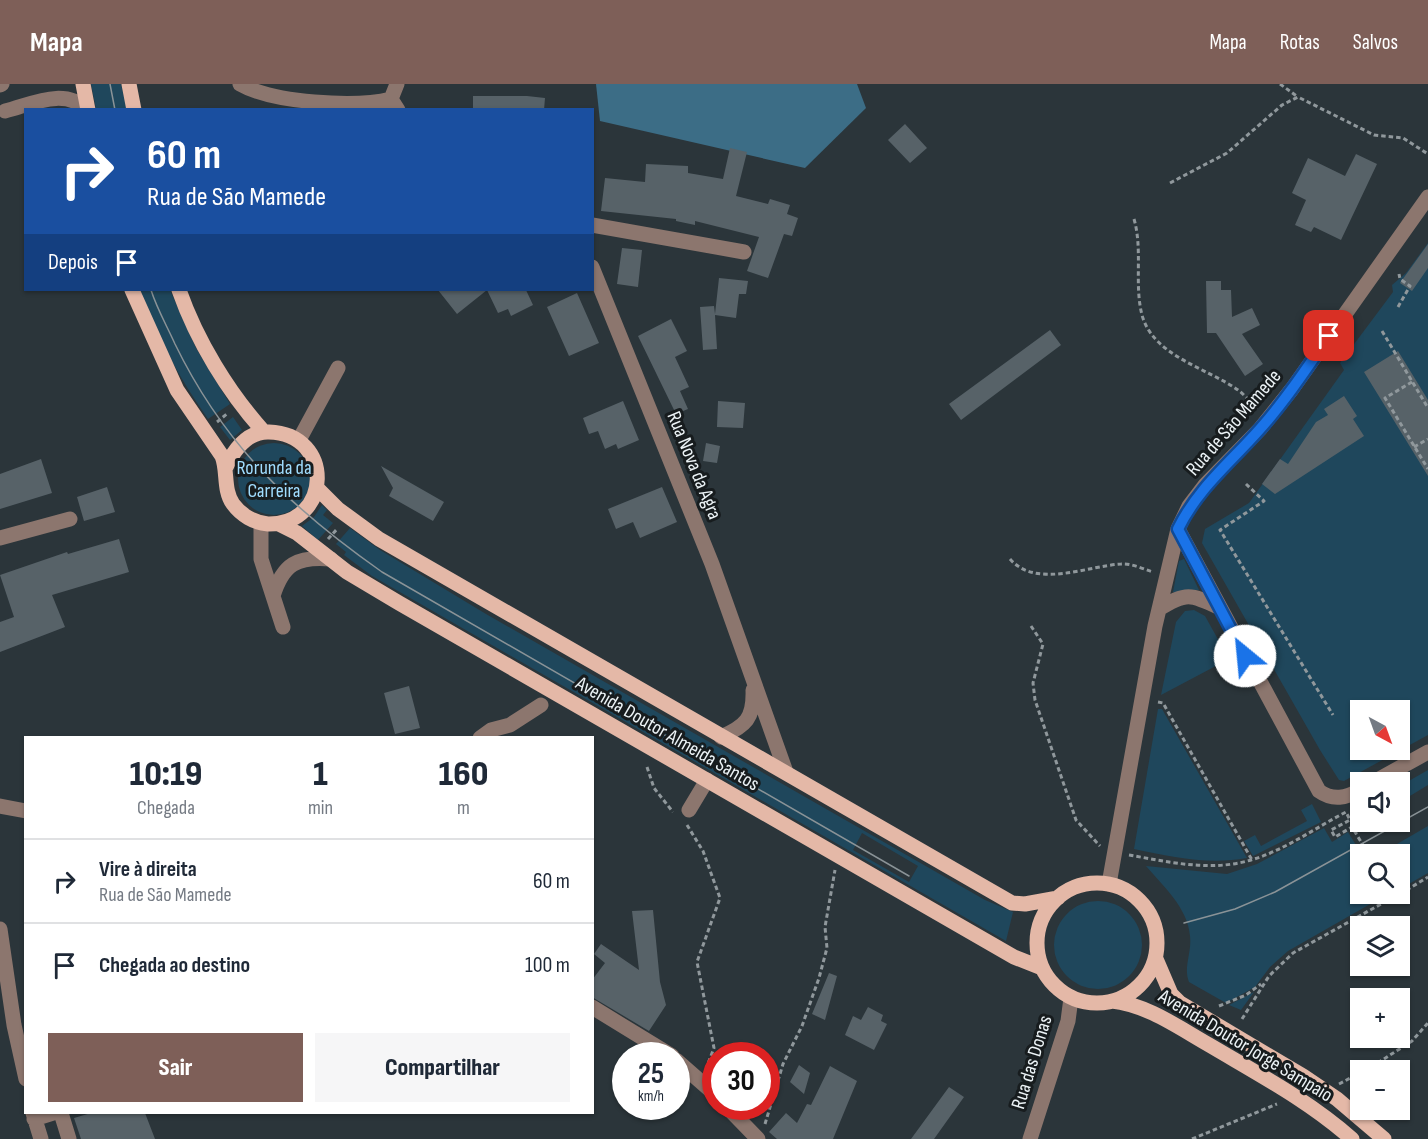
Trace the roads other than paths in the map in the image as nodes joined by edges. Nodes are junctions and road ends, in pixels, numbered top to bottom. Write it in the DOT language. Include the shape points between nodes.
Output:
graph roads {
  1 [pos="82,84"];
  2 [pos="129,84"];
  3 [pos="240,84"];
  4 [pos="397,84"];
  5 [pos="395,104"];
  6 [pos="86,108"];
  7 [pos="88,108"];
  8 [pos="134,108"];
  9 [pos="5,111"];
  10 [pos="1428,197"];
  11 [pos="594,225"];
  12 [pos="744,252"];
  13 [pos="594,272"];
  14 [pos="132,291"];
  15 [pos="179,291"];
  16 [pos="338,368"];
  17 [pos="264,432"];
  18 [pos="299,440"];
  19 [pos="226,467"];
  20 [pos="317,488"];
  21 [pos="70,519"];
  22 [pos="261,523"];
  23 [pos="279,524"];
  24 [pos="1178,529"];
  25 [pos="0,538"];
  26 [pos="331,553"];
  27 [pos="273,596"];
  28 [pos="1218,607"];
  29 [pos="1159,609"];
  30 [pos="283,627"];
  31 [pos="753,681"];
  32 [pos="541,705"];
  33 [pos="483,736"];
  34 [pos="721,736"];
  35 [pos="1428,752"];
  36 [pos="786,772"];
  37 [pos="1392,772"];
  38 [pos="707,780"];
  39 [pos="1350,794"];
  40 [pos="0,806"];
  41 [pos="24,811"];
  42 [pos="684,816"];
  43 [pos="1109,884"];
  44 [pos="1058,898"];
  45 [pos="0,929"];
  46 [pos="1156,959"];
  47 [pos="1042,968"];
  48 [pos="1071,998"];
  49 [pos="1112,1001"];
  50 [pos="594,1008"];
  51 [pos="20,1025"];
  52 [pos="649,1042"];
  53 [pos="24,1061"];
  54 [pos="690,1070"];
  55 [pos="702,1080"];
  56 [pos="61,1114"];
  57 [pos="33,1116"];
  58 [pos="739,1120"];
  59 [pos="41,1139"];
  60 [pos="69,1139"];
  61 [pos="757,1139"];
  62 [pos="1030,1139"];
  63 [pos="1352,1139"];
  64 [pos="1384,1139"];
  1 -- 7 [label="main road"];
  2 -- 8 [label="main road"];
  3 -- 5 [label="street" via="278,98"];
  4 -- 5 [label="street"];
  6 -- 9 [label="street" via="78,100 57,97"];
  10 -- 24 [label="street, Rua de São Mamede" via="1292,389 1260,429 1205,485"];
  11 -- 12 [label="street"];
  13 -- 31 [label="street, Rua Nova da Agra" via="712,564"];
  14 -- 19 [label="main road" via="177,390"];
  15 -- 17 [label="main road" via="216,367"];
  16 -- 18 [label="street"];
  17 -- 18 [label="main road" via="282,432"];
  17 -- 19 [label="main road" via="245,440"];
  18 -- 20 [label="main road" via="311,453 318,470"];
  19 -- 22 [label="main road" via="226,486 232,502 244,516"];
  20 -- 23 [label="main road" via="310,505"];
  20 -- 34 [label="main road, Avenida Doutor Almeida Santos" via="379,539"];
  21 -- 25 [label="street"];
  22 -- 23 [label="main road"];
  22 -- 27 [label="street" via="260,553"];
  23 -- 26 [label="main road, Avenida Doutor Almeida Santos"];
  24 -- 28 [label="street"];
  24 -- 29 [label="street, Rua de São Mamede"];
  26 -- 27 [label="street" via="292,565 283,573"];
  26 -- 38 [label="main road, Avenida Doutor Almeida Santos" via="399,603"];
  27 -- 30 [label="street"];
  28 -- 29 [label="street" via="1193,595 1177,597"];
  28 -- 39 [label="street" via="1319,791 1340,798"];
  29 -- 43 [label="street, Rua de São Mamede"];
  31 -- 34 [label="street, Rua Nova da Agra" via="754,708 744,724"];
  31 -- 36 [label="street, Rua Nova da Agra"];
  32 -- 33 [label="street" via="510,725"];
  34 -- 36 [label="main road, Avenida Doutor Almeida Santos"];
  35 -- 37 [label="street"];
  36 -- 44 [label="main road, Avenida Doutor Almeida Santos" via="1012,903"];
  38 -- 42 [label="street"];
  38 -- 47 [label="main road, Avenida Doutor Almeida Santos" via="1014,957"];
  40 -- 41 [label="street"];
  43 -- 44 [label="main road" via="1091,883"];
  43 -- 46 [label="main road" via="1128,891 1143,904 1158,939"];
  44 -- 47 [label="main road" via="1038,930"];
  45 -- 51 [label="street"];
  46 -- 49 [label="main road" via="1136,990"];
  46 -- 64 [label="main road, Avenida Doutor Jorge Sampaio" via="1171,994 1180,1004 1329,1093"];
  47 -- 48 [label="main road" via="1059,990"];
  48 -- 49 [label="main road" via="1091,1003"];
  48 -- 62 [label="street, Rua das Donas" via="1068,1021"];
  49 -- 63 [label="main road, Avenida Doutor Jorge Sampaio" via="1142,1008 1165,1019 1294,1094"];
  50 -- 52 [label="street"];
  51 -- 53 [label="street"];
  54 -- 55 [label="street"];
  56 -- 60 [label="street"];
  57 -- 59 [label="street"];
  58 -- 61 [label="street"];
}
